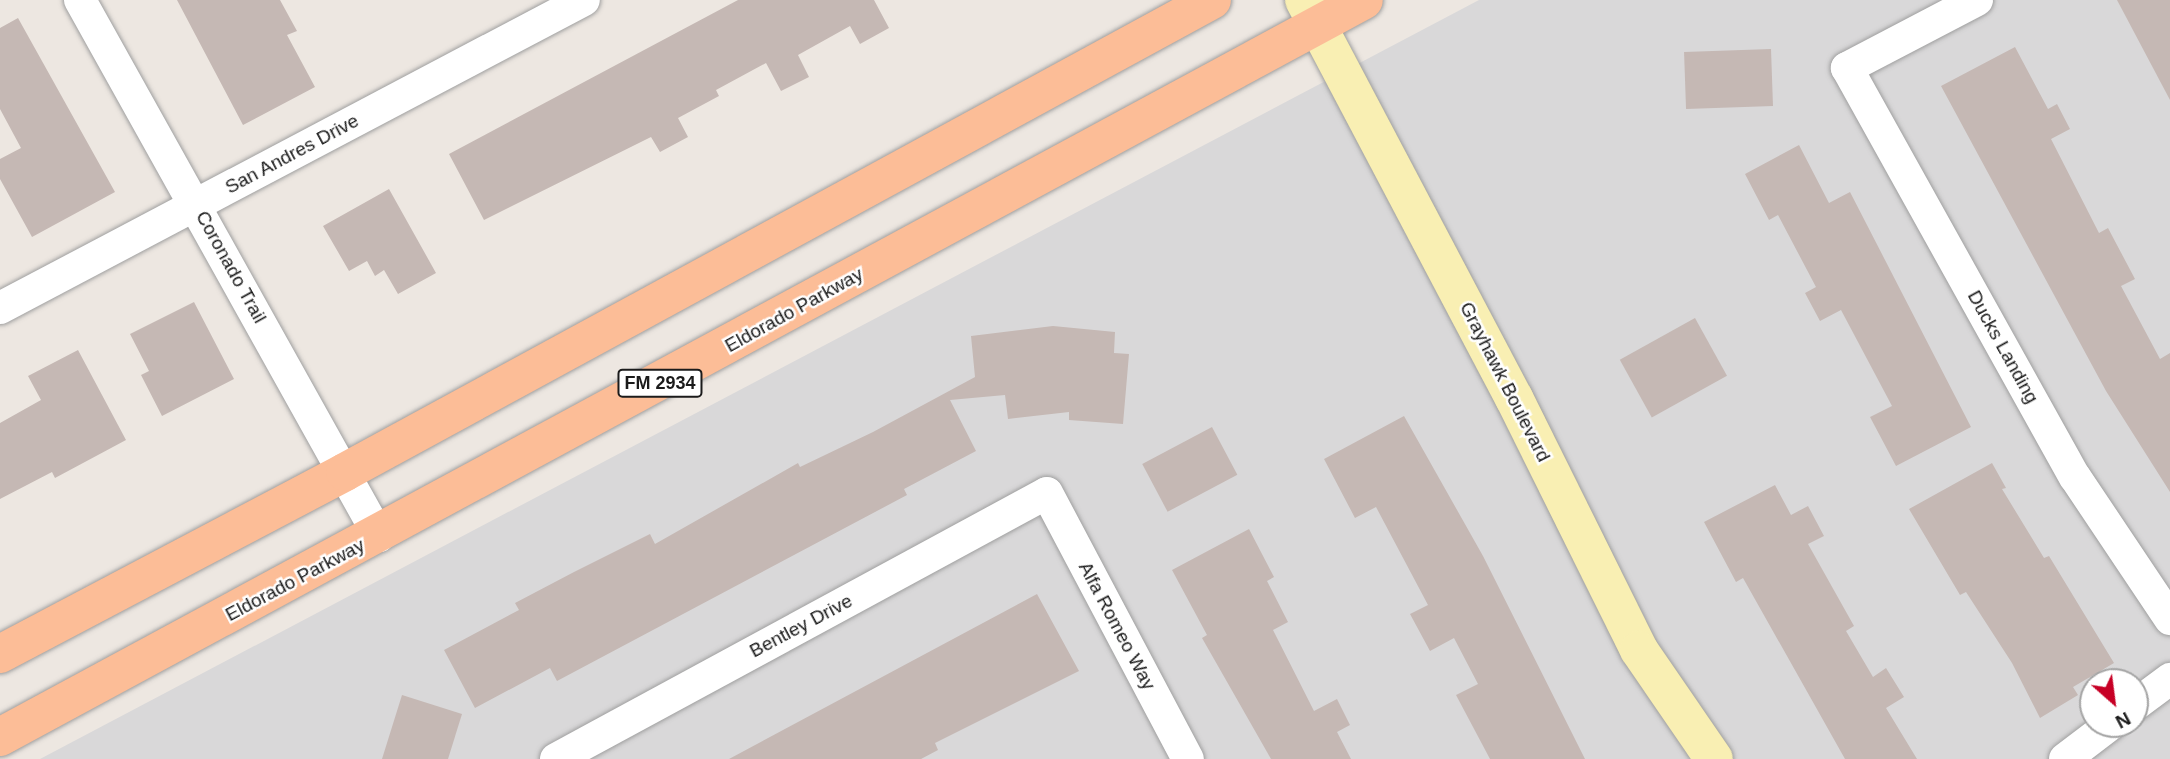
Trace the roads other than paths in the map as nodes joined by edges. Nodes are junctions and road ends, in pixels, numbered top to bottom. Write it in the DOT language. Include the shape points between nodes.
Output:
graph roads {
  1 [pos="80,0"];
  2 [pos="1212,0"];
  3 [pos="1364,0"];
  4 [pos="1977,0"];
  5 [pos="568,4"];
  6 [pos="1311,12"];
  7 [pos="197,204"];
  8 [pos="0,308"];
  9 [pos="345,472"];
  10 [pos="1046,494"];
  11 [pos="379,536"];
  12 [pos="2170,619"];
  13 [pos="0,654"];
  14 [pos="2170,679"];
  15 [pos="2149,695"];
  16 [pos="0,737"];
  17 [pos="2093,738"];
  18 [pos="556,759"];
  19 [pos="1188,759"];
  20 [pos="1714,759"];
  21 [pos="2065,759"];
  1 -- 7 [label="street, Coronado Trail"];
  2 -- 9 [label="main road"];
  3 -- 6 [label="main road, Eldorado Parkway / FM 2934"];
  4 -- 12 [label="street, Ducks Landing" via="1847,68 2076,477"];
  5 -- 7 [label="street, San Andres Drive"];
  6 -- 11 [label="main road, Eldorado Parkway / FM 2934"];
  6 -- 20 [label="street, Grayhawk Boulevard" via="1514,398 1639,650"];
  7 -- 8 [label="street, San Andres Drive"];
  7 -- 9 [label="street, Coronado Trail"];
  9 -- 11 [label="street, Coronado Trail"];
  9 -- 13 [label="main road"];
  10 -- 18 [label="street, Bentley Drive"];
  10 -- 19 [label="street, Alfa Romeo Way"];
  11 -- 16 [label="main road, Eldorado Parkway / FM 2934"];
  14 -- 15 [label="street"];
  17 -- 21 [label="street"];
}
